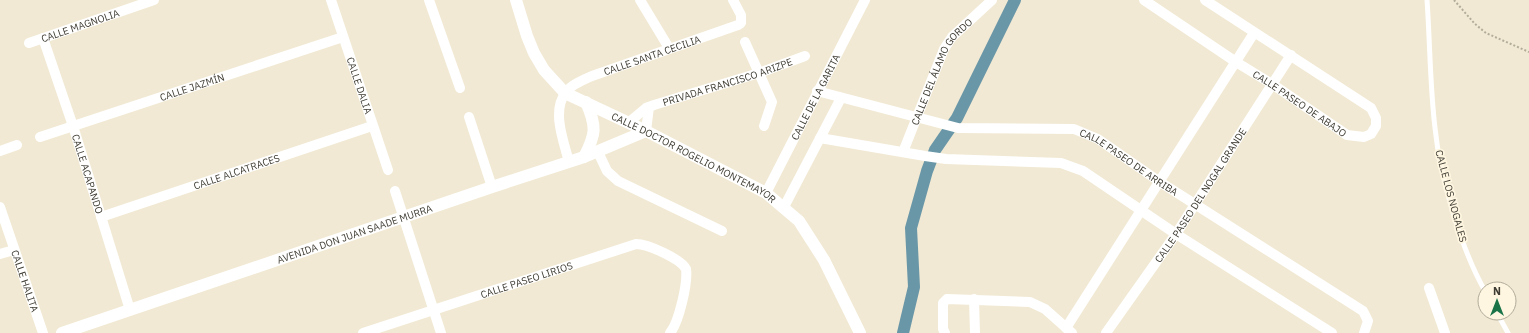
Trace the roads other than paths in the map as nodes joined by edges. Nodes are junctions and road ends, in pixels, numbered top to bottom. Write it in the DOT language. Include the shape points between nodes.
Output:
graph roads {
  1 [pos="154,0"];
  2 [pos="331,0"];
  3 [pos="430,0"];
  4 [pos="516,0"];
  5 [pos="640,0"];
  6 [pos="733,0"];
  7 [pos="865,0"];
  8 [pos="992,0"];
  9 [pos="1144,0"];
  10 [pos="1205,0"];
  11 [pos="1427,0"];
  12 [pos="1254,33"];
  13 [pos="343,37"];
  14 [pos="43,38"];
  15 [pos="745,42"];
  16 [pos="29,43"];
  17 [pos="669,48"];
  18 [pos="1291,55"];
  19 [pos="805,56"];
  20 [pos="1236,62"];
  21 [pos="759,73"];
  22 [pos="1272,84"];
  23 [pos="460,88"];
  24 [pos="817,91"];
  25 [pos="566,93"];
  26 [pos="841,98"];
  27 [pos="586,102"];
  28 [pos="649,107"];
  29 [pos="469,117"];
  30 [pos="917,118"];
  31 [pos="628,122"];
  32 [pos="73,126"];
  33 [pos="372,126"];
  34 [pos="764,126"];
  35 [pos="646,131"];
  36 [pos="40,137"];
  37 [pos="820,138"];
  38 [pos="17,145"];
  39 [pos="0,151"];
  40 [pos="598,152"];
  41 [pos="903,152"];
  42 [pos="584,158"];
  43 [pos="569,162"];
  44 [pos="388,170"];
  45 [pos="1160,182"];
  46 [pos="492,186"];
  47 [pos="395,192"];
  48 [pos="766,193"];
  49 [pos="1194,204"];
  50 [pos="0,207"];
  51 [pos="784,207"];
  52 [pos="1141,211"];
  53 [pos="101,217"];
  54 [pos="404,218"];
  55 [pos="722,231"];
  56 [pos="1176,234"];
  57 [pos="14,250"];
  58 [pos="0,254"];
  59 [pos="1480,281"];
  60 [pos="1429,288"];
  61 [pos="974,300"];
  62 [pos="434,309"];
  63 [pos="130,310"];
  64 [pos="1501,321"];
  65 [pos="1069,331"];
  66 [pos="43,333"];
  67 [pos="62,333"];
  68 [pos="363,333"];
  69 [pos="441,333"];
  70 [pos="670,333"];
  71 [pos="860,333"];
  72 [pos="945,333"];
  73 [pos="975,333"];
  74 [pos="1106,333"];
  75 [pos="1332,333"];
  76 [pos="1364,333"];
  77 [pos="1444,333"];
  78 [pos="1508,333"];
  1 -- 14 [label="street, CALLE MAGNOLIA"];
  2 -- 13 [label="street, CALLE DALIA"];
  3 -- 23 [label="street"];
  4 -- 25 [label="street, CALLE DOCTOR ROGELIO MONTEMAYOR" via="534,53 544,70"];
  5 -- 17 [label="street"];
  6 -- 17 [label="street, CALLE SANTA CECILIA" via="741,16 741,23"];
  7 -- 24 [label="street, CALLE DE LA GARITA"];
  8 -- 30 [label="street, CALLE DEL ÁLAMO GORDO" via="952,37 944,49"];
  9 -- 20 [label="street, CALLE PASEO DE ABAJO"];
  10 -- 12 [label="street, CALLE PASEO DE ABAJO"];
  11 -- 59 [label="lane, CALLE LOS NOGALES" via="1435,129 1442,170 1466,250"];
  12 -- 18 [label="street, CALLE PASEO DE ABAJO"];
  12 -- 20 [label="street"];
  13 -- 32 [label="street, CALLE JAZMÍN"];
  13 -- 33 [label="street, CALLE DALIA"];
  14 -- 16 [label="street, CALLE MAGNOLIA"];
  14 -- 32 [label="street, CALLE ACAPANDO"];
  15 -- 21 [label="street"];
  17 -- 25 [label="street, CALLE SANTA CECILIA" via="592,76 575,84"];
  18 -- 22 [label="street, CALLE PASEO DEL NOGAL GRANDE"];
  18 -- 22 [label="street, CALLE PASEO DE ABAJO" via="1370,108 1376,118 1376,126 1371,134 1364,137 1347,135"];
  19 -- 21 [label="street, PRIVADA FRANCISCO ARIZPE"];
  20 -- 22 [label="street, CALLE PASEO DE ABAJO"];
  20 -- 45 [label="street"];
  21 -- 28 [label="street, PRIVADA FRANCISCO ARIZPE"];
  21 -- 34 [label="street" via="772,102"];
  22 -- 49 [label="street, CALLE PASEO DEL NOGAL GRANDE"];
  24 -- 26 [label="street, CALLE PASEO DE ARRIBA"];
  24 -- 48 [label="street, CALLE DE LA GARITA"];
  25 -- 27 [label="street, CALLE DOCTOR ROGELIO MONTEMAYOR"];
  25 -- 43 [label="street" via="559,113"];
  26 -- 30 [label="street, CALLE PASEO DE ARRIBA"];
  26 -- 37 [label="street"];
  27 -- 31 [label="street, CALLE DOCTOR ROGELIO MONTEMAYOR"];
  27 -- 42 [label="street" via="595,128"];
  28 -- 31 [label="street, PRIVADA FRANCISCO ARIZPE"];
  28 -- 35 [label="street, PRIVADA FRANCISCO ARIZPE"];
  29 -- 46 [label="street"];
  30 -- 41 [label="street, CALLE DEL ÁLAMO GORDO"];
  30 -- 45 [label="street, CALLE PASEO DE ARRIBA" via="958,128 1074,129 1098,139"];
  31 -- 35 [label="street, CALLE DOCTOR ROGELIO MONTEMAYOR"];
  32 -- 36 [label="street, CALLE JAZMÍN"];
  32 -- 53 [label="street, CALLE ACAPANDO"];
  33 -- 44 [label="street, CALLE DALIA"];
  33 -- 53 [label="street, CALLE ALCATRACES"];
  35 -- 40 [label="street, AVENIDA DON JUAN SAADE MURRA"];
  35 -- 48 [label="street, CALLE DOCTOR ROGELIO MONTEMAYOR"];
  37 -- 41 [label="street"];
  37 -- 51 [label="street"];
  38 -- 39 [label="street"];
  40 -- 42 [label="street, AVENIDA DON JUAN SAADE MURRA"];
  40 -- 55 [label="street" via="607,171 618,181"];
  41 -- 52 [label="street" via="946,159 1071,165"];
  42 -- 43 [label="street, AVENIDA DON JUAN SAADE MURRA"];
  43 -- 46 [label="street, AVENIDA DON JUAN SAADE MURRA"];
  45 -- 49 [label="street, CALLE PASEO DE ARRIBA"];
  45 -- 52 [label="street"];
  46 -- 54 [label="street, AVENIDA DON JUAN SAADE MURRA"];
  47 -- 54 [label="street"];
  48 -- 51 [label="street, CALLE DOCTOR ROGELIO MONTEMAYOR"];
  49 -- 56 [label="street, CALLE PASEO DEL NOGAL GRANDE"];
  49 -- 76 [label="street, CALLE PASEO DE ARRIBA" via="1363,311 1368,321"];
  50 -- 57 [label="street, CALLE HALITA"];
  51 -- 71 [label="street, CALLE DOCTOR ROGELIO MONTEMAYOR" via="799,220 817,248"];
  52 -- 56 [label="street"];
  52 -- 65 [label="street"];
  53 -- 63 [label="street, CALLE ACAPANDO"];
  54 -- 62 [label="street"];
  54 -- 63 [label="street, AVENIDA DON JUAN SAADE MURRA"];
  56 -- 74 [label="street, CALLE PASEO DEL NOGAL GRANDE"];
  56 -- 75 [label="street"];
  57 -- 58 [label="street"];
  57 -- 66 [label="street, CALLE HALITA"];
  60 -- 77 [label="street"];
  61 -- 65 [label="street" via="1030,302 1045,309"];
  61 -- 72 [label="street" via="944,300"];
  61 -- 73 [label="street"];
  62 -- 68 [label="street, CALLE PASEO LIRIOS"];
  62 -- 69 [label="street"];
  62 -- 70 [label="street, CALLE PASEO LIRIOS" via="636,244 647,245 682,263 686,269 678,318"];
  63 -- 67 [label="street, AVENIDA DON JUAN SAADE MURRA"];
  64 -- 78 [label="lane"];
}
